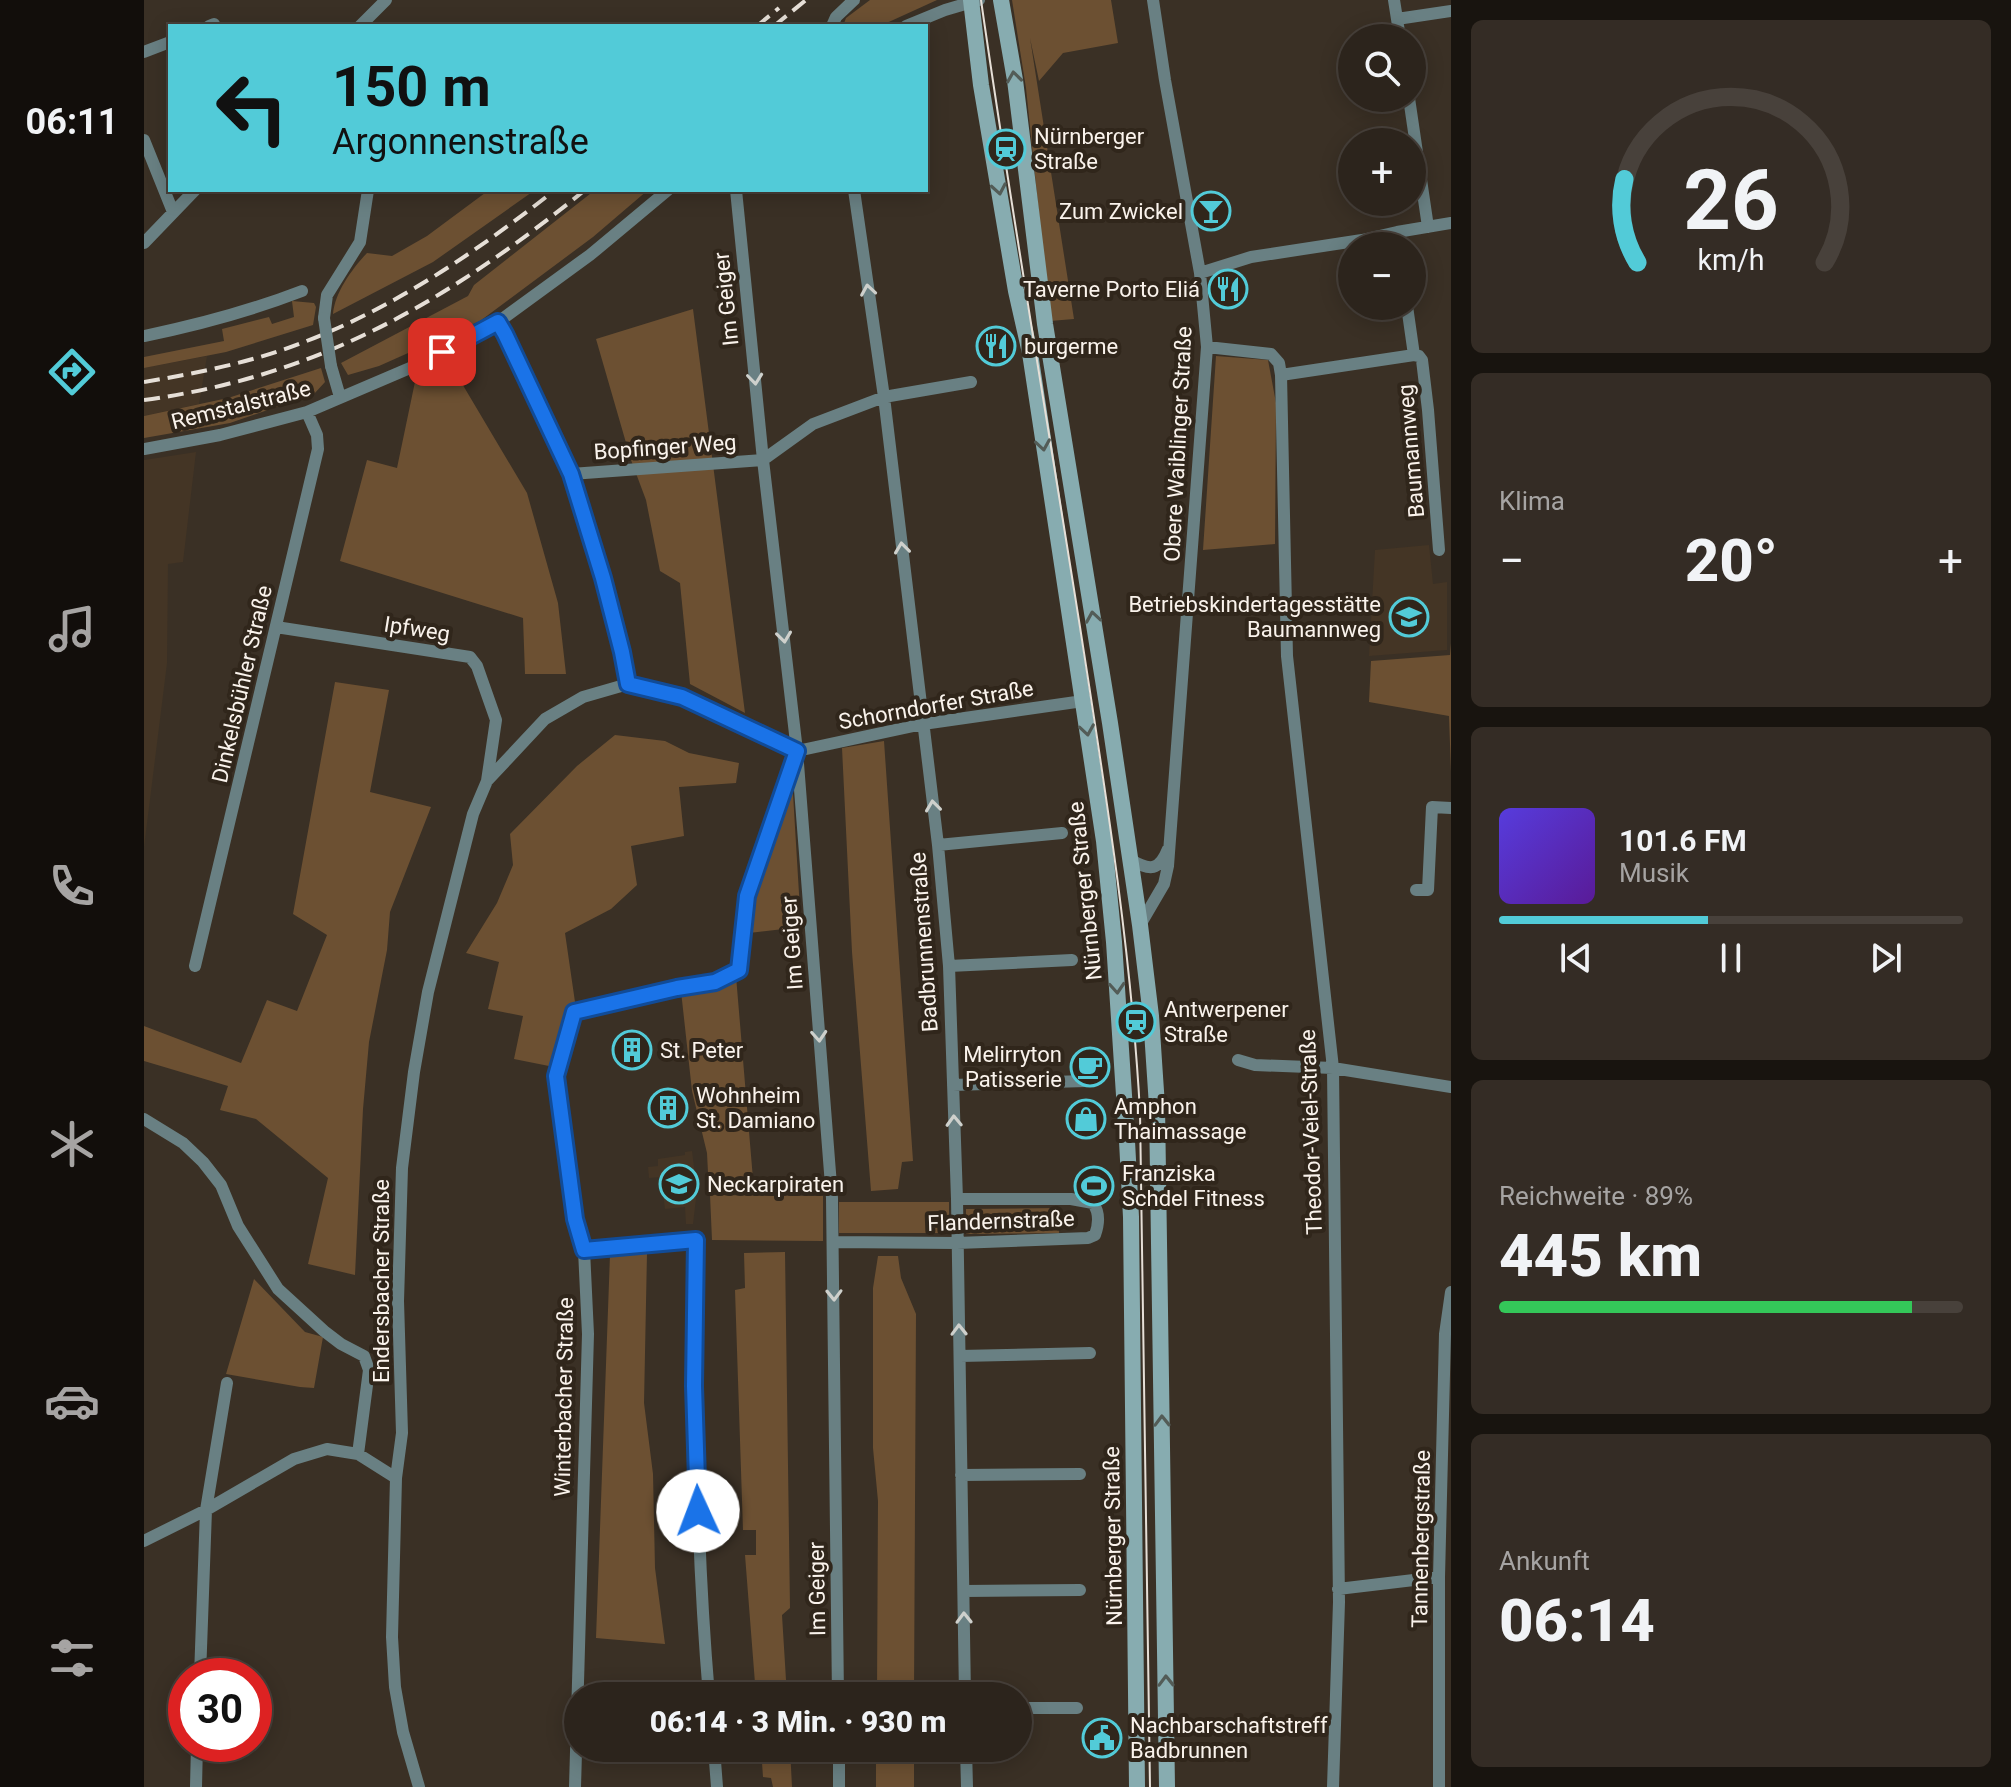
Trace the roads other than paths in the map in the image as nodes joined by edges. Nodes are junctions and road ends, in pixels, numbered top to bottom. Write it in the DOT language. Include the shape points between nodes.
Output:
graph roads {
  1 [pos="386,0"];
  2 [pos="854,0"];
  3 [pos="1001,0"];
  4 [pos="1153,0"];
  5 [pos="1394,0"];
  6 [pos="974,1"];
  7 [pos="1451,11"];
  8 [pos="371,15"];
  9 [pos="1397,19"];
  10 [pos="362,24"];
  11 [pos="378,24"];
  12 [pos="833,24"];
  13 [pos="911,24"];
  14 [pos="1398,24"];
  15 [pos="168,43"];
  16 [pos="144,52"];
  17 [pos="1411,112"];
  18 [pos="144,140"];
  19 [pos="193,192"];
  20 [pos="368,192"];
  21 [pos="666,192"];
  22 [pos="736,192"];
  23 [pos="854,192"];
  24 [pos="173,212"];
  25 [pos="1451,223"];
  26 [pos="1428,227"];
  27 [pos="1397,232"];
  28 [pos="144,243"];
  29 [pos="1338,244"];
  30 [pos="1200,273"];
  31 [pos="302,291"];
  32 [pos="1409,320"];
  33 [pos="498,322"];
  34 [pos="144,336"];
  35 [pos="1207,347"];
  36 [pos="1414,355"];
  37 [pos="1281,375"];
  38 [pos="971,382"];
  39 [pos="340,397"];
  40 [pos="884,397"];
  41 [pos="307,412"];
  42 [pos="144,449"];
  43 [pos="763,460"];
  44 [pos="571,474"];
  45 [pos="1439,550"];
  46 [pos="276,627"];
  47 [pos="628,684"];
  48 [pos="1083,701"];
  49 [pos="923,724"];
  50 [pos="797,751"];
  51 [pos="487,781"];
  52 [pos="1451,808"];
  53 [pos="1062,833"];
  54 [pos="938,845"];
  55 [pos="1169,846"];
  56 [pos="1131,860"];
  57 [pos="1416,890"];
  58 [pos="1140,925"];
  59 [pos="1072,960"];
  60 [pos="195,966"];
  61 [pos="949,966"];
  62 [pos="1238,1060"];
  63 [pos="1333,1068"];
  64 [pos="1086,1081"];
  65 [pos="953,1085"];
  66 [pos="1451,1087"];
  67 [pos="144,1119"];
  68 [pos="957,1199"];
  69 [pos="833,1242"];
  70 [pos="957,1243"];
  71 [pos="584,1250"];
  72 [pos="1451,1292"];
  73 [pos="1090,1353"];
  74 [pos="960,1356"];
  75 [pos="227,1383"];
  76 [pos="358,1454"];
  77 [pos="1080,1474"];
  78 [pos="961,1475"];
  79 [pos="396,1478"];
  80 [pos="206,1510"];
  81 [pos="144,1541"];
  82 [pos="1439,1577"];
  83 [pos="1338,1589"];
  84 [pos="1080,1590"];
  85 [pos="964,1591"];
  86 [pos="201,1658"];
  87 [pos="708,1682"];
  88 [pos="838,1682"];
  89 [pos="965,1682"];
  90 [pos="1032,1708"];
  91 [pos="1077,1708"];
  92 [pos="197,1762"];
  93 [pos="715,1762"];
  94 [pos="839,1762"];
  95 [pos="966,1762"];
  96 [pos="196,1787"];
  97 [pos="419,1787"];
  98 [pos="575,1787"];
  99 [pos="717,1787"];
  100 [pos="839,1787"];
  101 [pos="967,1787"];
  102 [pos="1137,1787"];
  103 [pos="1167,1787"];
  104 [pos="1333,1787"];
  105 [pos="1439,1787"];
  1 -- 8 [label="street"];
  2 -- 12 [label="street"];
  56 -- 3 [label="main road, Nürnberger Straße, one-way" via="1045,324"];
  4 -- 30 [label="street, Obere Waiblinger Straße"];
  5 -- 9 [label="street"];
  6 -- 13 [label="street"];
  6 -- 48 [label="main road, Nürnberger Straße, one-way" via="981,85 1030,353"];
  7 -- 9 [label="street"];
  8 -- 10 [label="street"];
  8 -- 11 [label="street"];
  9 -- 14 [label="street"];
  15 -- 16 [label="street"];
  17 -- 26 [label="street"];
  18 -- 24 [label="street"];
  19 -- 24 [label="street"];
  20 -- 39 [label="street, bridge" via="360,242 327,295 324,318"];
  21 -- 33 [label="street, Remstalstraße"];
  22 -- 43 [label="street, Im Geiger, one-way"];
  40 -- 23 [label="street, Badbrunnenstraße, one-way"];
  24 -- 28 [label="street"];
  25 -- 26 [label="street"];
  26 -- 27 [label="street"];
  29 -- 30 [label="street" via="1251,257"];
  30 -- 35 [label="street, Obere Waiblinger Straße"];
  31 -- 34 [label="street" via="239,314"];
  32 -- 36 [label="street, Baumannweg"];
  33 -- 39 [label="street, Remstalstraße" via="417,365"];
  33 -- 44 [label="street"];
  35 -- 37 [label="street" via="1271,354"];
  35 -- 55 [label="street, Obere Waiblinger Straße"];
  36 -- 37 [label="street"];
  36 -- 45 [label="street, Baumannweg" via="1422,360 1427,397"];
  37 -- 63 [label="street, Theodor-Veiel-Straße" via="1287,656"];
  38 -- 40 [label="street"];
  39 -- 41 [label="street, Remstalstraße"];
  40 -- 43 [label="street" via="813,424"];
  49 -- 40 [label="street, Badbrunnenstraße, one-way"];
  41 -- 42 [label="street, Remstalstraße"];
  41 -- 46 [label="street, Dinkelsbühler Straße" via="318,449"];
  43 -- 44 [label="street, Bopfinger Weg"];
  43 -- 50 [label="street, Im Geiger, one-way"];
  44 -- 47 [label="street"];
  46 -- 51 [label="street, Ipfweg" via="470,657 496,720"];
  46 -- 60 [label="street, Dinkelsbühler Straße"];
  47 -- 50 [label="street" via="682,697"];
  47 -- 51 [label="street" via="583,697 545,719"];
  48 -- 49 [label="street, Schorndorfer Straße"];
  48 -- 102 [label="main road, Nürnberger Straße, one-way" via="1104,841 1127,1141"];
  49 -- 50 [label="street, Schorndorfer Straße"];
  54 -- 49 [label="street, Badbrunnenstraße, one-way"];
  50 -- 69 [label="street, Im Geiger, one-way"];
  50 -- 71 [label="street, Winterbacher Straße" via="747,896 739,970 715,982 574,1012 556,1076"];
  51 -- 79 [label="street, Endersbacher Straße" via="473,814 428,992 414,1072 402,1168 402,1433"];
  52 -- 57 [label="street" via="1432,807 1428,890"];
  53 -- 54 [label="street"];
  54 -- 61 [label="street, Badbrunnenstraße"];
  55 -- 56 [label="street" via="1157,866 1144,868"];
  55 -- 58 [label="street, Obere Waiblinger Straße" via="1164,884"];
  56 -- 58 [label="main road, Nürnberger Straße"];
  103 -- 58 [label="main road, Nürnberger Straße, one-way" via="1157,1106"];
  59 -- 61 [label="street"];
  61 -- 65 [label="street, Badbrunnenstraße"];
  62 -- 63 [label="street"];
  63 -- 66 [label="street"];
  63 -- 83 [label="street, Theodor-Veiel-Straße"];
  64 -- 65 [label="street"];
  68 -- 65 [label="street, Badbrunnenstraße, one-way"];
  67 -- 76 [label="street" via="203,1162 278,1289 332,1337 364,1356 369,1370"];
  68 -- 70 [label="street, Badbrunnenstraße"];
  68 -- 70 [label="street, Flandernstraße" via="1071,1199 1093,1203 1099,1216 1095,1235 1088,1238"];
  69 -- 70 [label="street, Flandernstraße"];
  69 -- 88 [label="street, Im Geiger, one-way"];
  74 -- 70 [label="street, Badbrunnenstraße, one-way"];
  71 -- 87 [label="street" via="696,1240 694,1386"];
  71 -- 98 [label="street, Winterbacher Straße" via="588,1334"];
  72 -- 82 [label="street, Tannenbergstraße" via="1445,1334"];
  73 -- 74 [label="street"];
  74 -- 78 [label="street, Badbrunnenstraße"];
  75 -- 80 [label="street"];
  76 -- 79 [label="street"];
  76 -- 80 [label="street" via="327,1449 294,1459"];
  77 -- 78 [label="street"];
  78 -- 85 [label="street, Badbrunnenstraße"];
  79 -- 97 [label="street, Endersbacher Straße" via="394,1675"];
  80 -- 81 [label="street"];
  80 -- 86 [label="street"];
  82 -- 83 [label="street"];
  82 -- 105 [label="street, Tannenbergstraße"];
  83 -- 104 [label="street, Theodor-Veiel-Straße"];
  84 -- 85 [label="street"];
  89 -- 85 [label="street, Badbrunnenstraße, one-way"];
  90 -- 91 [label="street"];
  92 -- 96 [label="street"];
  93 -- 99 [label="street"];
  94 -- 100 [label="street"];
  95 -- 101 [label="street"];
}
